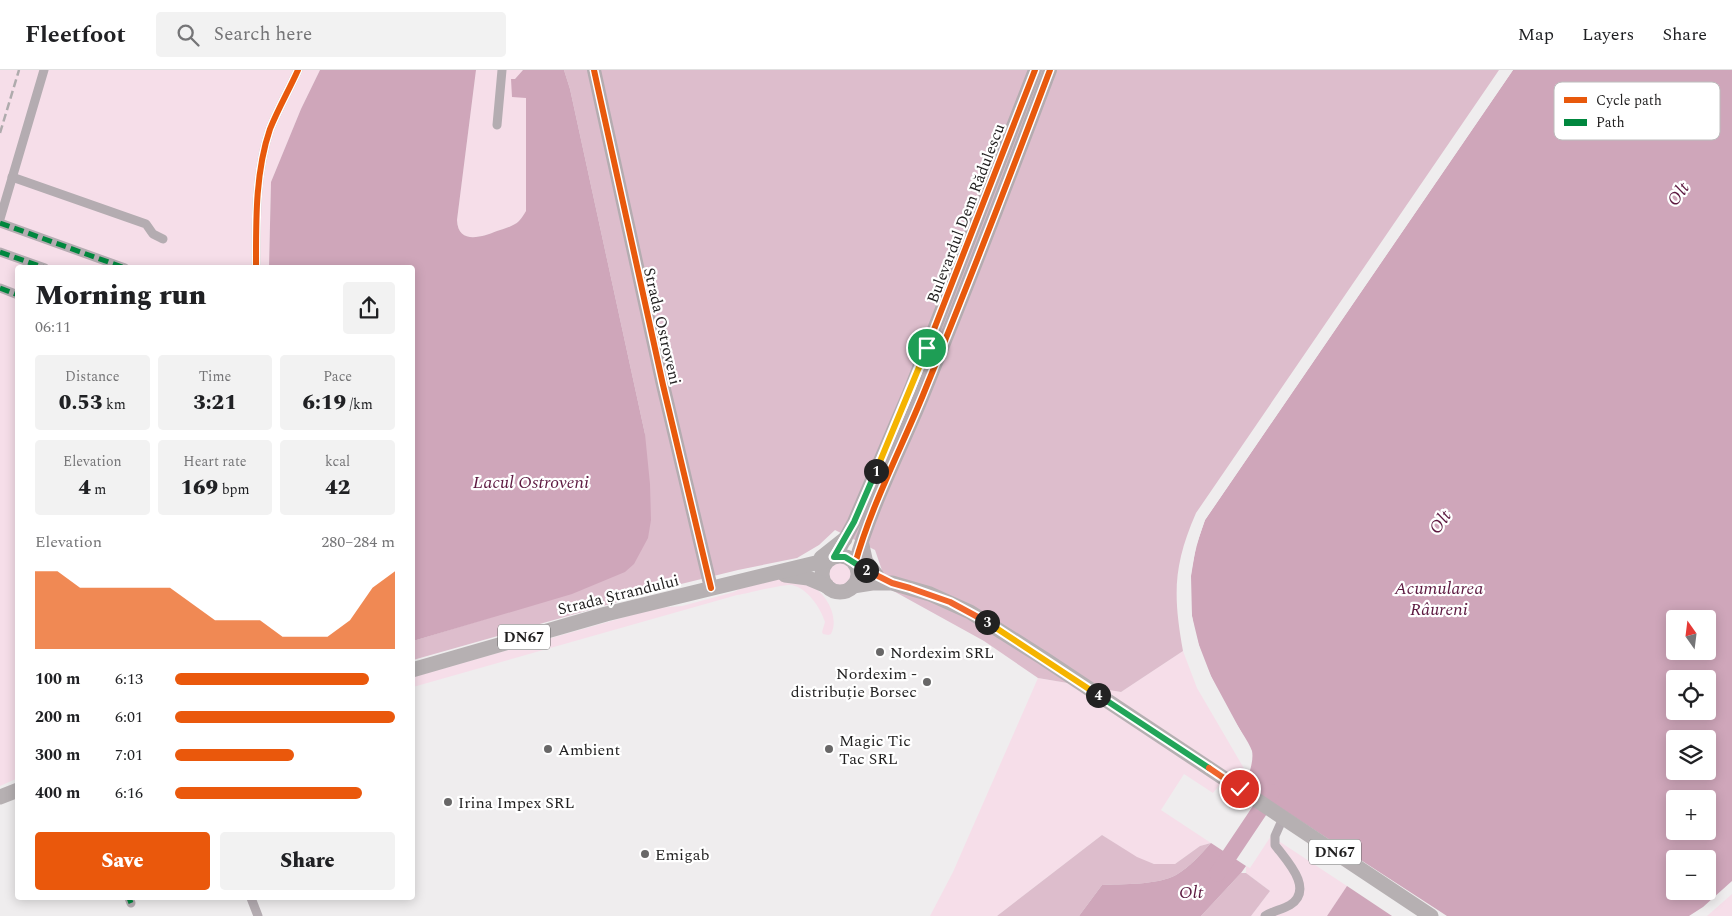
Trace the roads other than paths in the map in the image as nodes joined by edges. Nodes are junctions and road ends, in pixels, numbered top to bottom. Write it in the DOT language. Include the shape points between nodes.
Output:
graph roads {
  1 [pos="44,70"];
  2 [pos="298,70"];
  3 [pos="502,70"];
  4 [pos="594,70"];
  5 [pos="1035,70"];
  6 [pos="1050,70"];
  7 [pos="497,125"];
  8 [pos="12,177"];
  9 [pos="0,219"];
  10 [pos="0,223"];
  11 [pos="163,238"];
  12 [pos="0,252"];
  13 [pos="37,265"];
  14 [pos="117,265"];
  15 [pos="256,265"];
  16 [pos="0,288"];
  17 [pos="15,294"];
  18 [pos="845,539"];
  19 [pos="862,542"];
  20 [pos="831,559"];
  21 [pos="855,564"];
  22 [pos="806,566"];
  23 [pos="776,574"];
  24 [pos="877,575"];
  25 [pos="892,583"];
  26 [pos="827,586"];
  27 [pos="853,586"];
  28 [pos="711,588"];
  29 [pos="415,669"];
  30 [pos="15,791"];
  31 [pos="0,797"];
  32 [pos="1283,818"];
  33 [pos="252,900"];
  34 [pos="258,916"];
  35 [pos="1265,916"];
  36 [pos="1431,916"];
  1 -- 8 [label="street"];
  2 -- 15 [label="street" via="270,130 264,154 256,216"];
  3 -- 7 [label="street"];
  4 -- 28 [label="main road, Strada Ostroveni" via="662,386"];
  5 -- 18 [label="main road, Bulevardul Dem Rădulescu" via="910,391"];
  6 -- 19 [label="main road, Bulevardul Dem Rădulescu" via="966,289"];
  8 -- 9 [label="street"];
  8 -- 11 [label="street" via="146,224 152,234"];
  10 -- 14 [label="street"];
  12 -- 13 [label="street"];
  16 -- 17 [label="street"];
  18 -- 20 [label="main road, Bulevardul Dem Rădulescu"];
  18 -- 22 [label="main road" via="825,556"];
  19 -- 21 [label="main road, Bulevardul Dem Rădulescu"];
  19 -- 24 [label="main road" via="866,561"];
  20 -- 21 [label="main road, Strada Ștrandului / DN67" via="845,557"];
  20 -- 22 [label="main road, Strada Ștrandului / DN67"];
  20 -- 26 [label="main road" via="822,570"];
  21 -- 24 [label="main road, Strada Ștrandului / DN67"];
  21 -- 27 [label="main road" via="858,575"];
  22 -- 23 [label="main road, Strada Ștrandului / DN67"];
  23 -- 26 [label="main road, Strada Ștrandului / DN67" via="808,578"];
  23 -- 28 [label="main road, Strada Ștrandului / DN67"];
  24 -- 25 [label="main road, Strada Ștrandului / DN67"];
  25 -- 27 [label="main road, Strada Ștrandului / DN67"];
  25 -- 32 [label="main road, Strada Ștrandului / DN67" via="950,602 990,624"];
  26 -- 27 [label="main road, Strada Ștrandului / DN67" via="837,592"];
  28 -- 29 [label="main road, Strada Ștrandului / DN67" via="555,628"];
  30 -- 31 [label="main road"];
  32 -- 35 [label="street" via="1275,836 1275,845 1294,869 1299,881 1298,896 1292,904"];
  32 -- 36 [label="main road, Strada Ștrandului / DN67"];
  33 -- 34 [label="street"];
}
